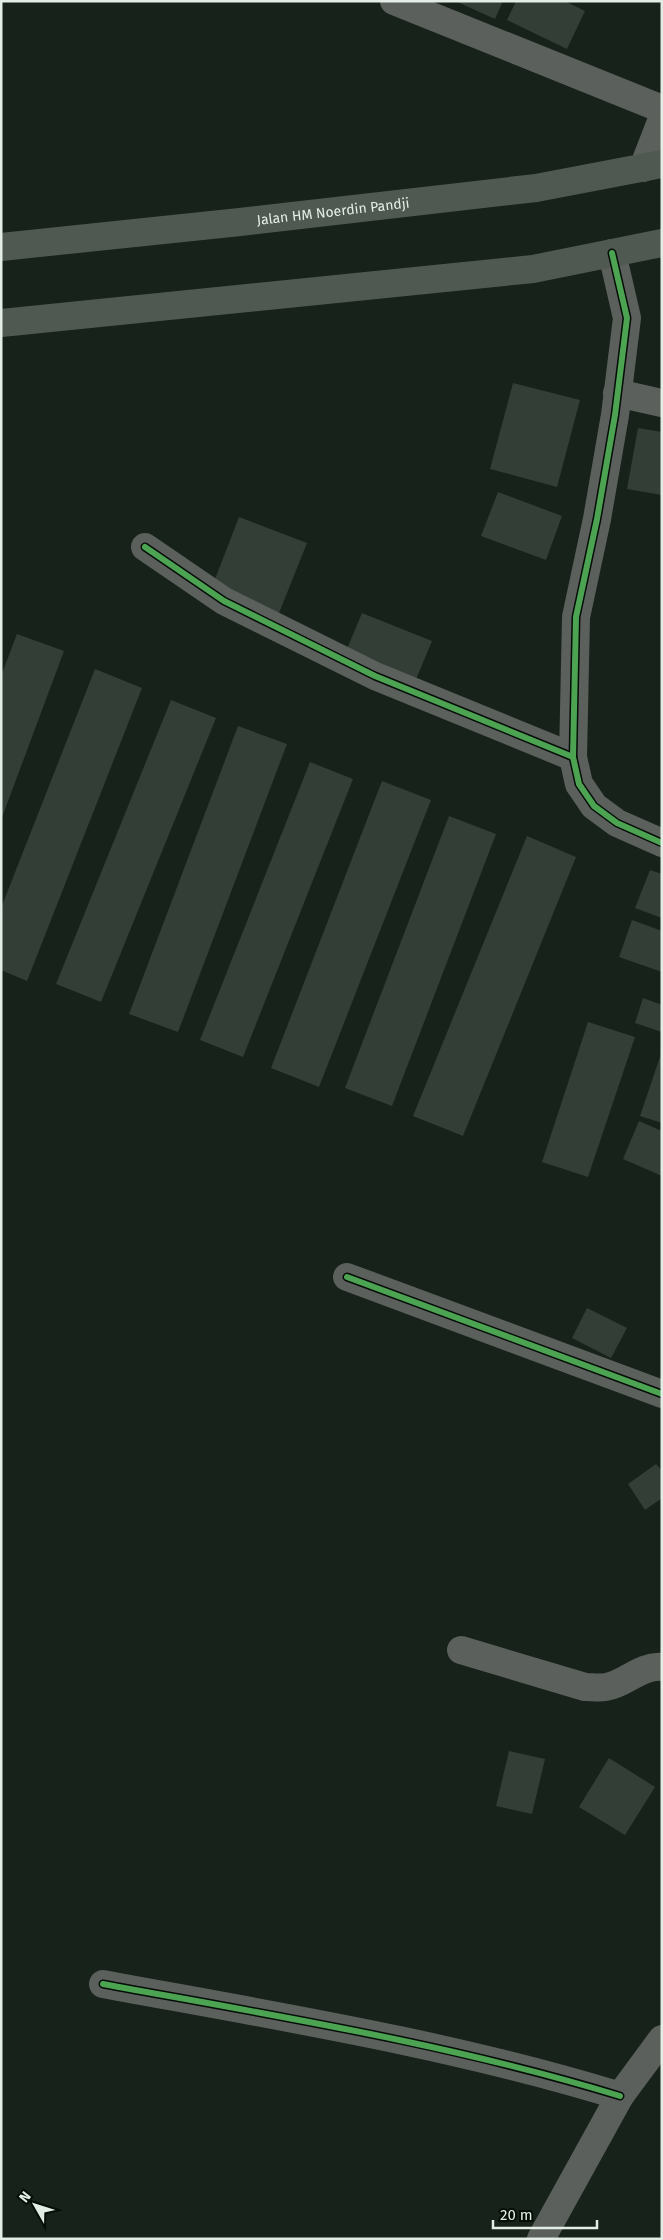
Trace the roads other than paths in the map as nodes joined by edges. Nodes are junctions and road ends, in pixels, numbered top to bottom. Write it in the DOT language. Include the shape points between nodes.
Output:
graph roads {
  1 [pos="394,1"];
  2 [pos="662,109"];
  3 [pos="662,119"];
  4 [pos="652,166"];
  5 [pos="662,243"];
  6 [pos="1,247"];
  7 [pos="612,253"];
  8 [pos="1,323"];
  9 [pos="617,394"];
  10 [pos="662,403"];
  11 [pos="145,547"];
  12 [pos="573,757"];
  13 [pos="662,843"];
  14 [pos="347,1278"];
  15 [pos="662,1394"];
  16 [pos="461,1650"];
  17 [pos="662,1667"];
  18 [pos="103,1984"];
  19 [pos="662,2039"];
  20 [pos="620,2096"];
  21 [pos="542,2239"];
  1 -- 2 [label="street"];
  3 -- 4 [label="street"];
  4 -- 6 [label="main road, Jalan HM Noerdin Pandji" via="536,188"];
  5 -- 7 [label="main road"];
  7 -- 8 [label="main road" via="533,269"];
  7 -- 9 [label="street" via="626,318"];
  9 -- 10 [label="street"];
  9 -- 12 [label="street" via="597,519 576,617"];
  11 -- 12 [label="street" via="224,601 375,676"];
  12 -- 13 [label="street" via="579,784 594,806 617,822"];
  14 -- 15 [label="street"];
  16 -- 17 [label="street" via="585,1687 606,1688 639,1671"];
  18 -- 20 [label="street" via="360,2031"];
  19 -- 20 [label="street"];
  20 -- 21 [label="street"];
}
